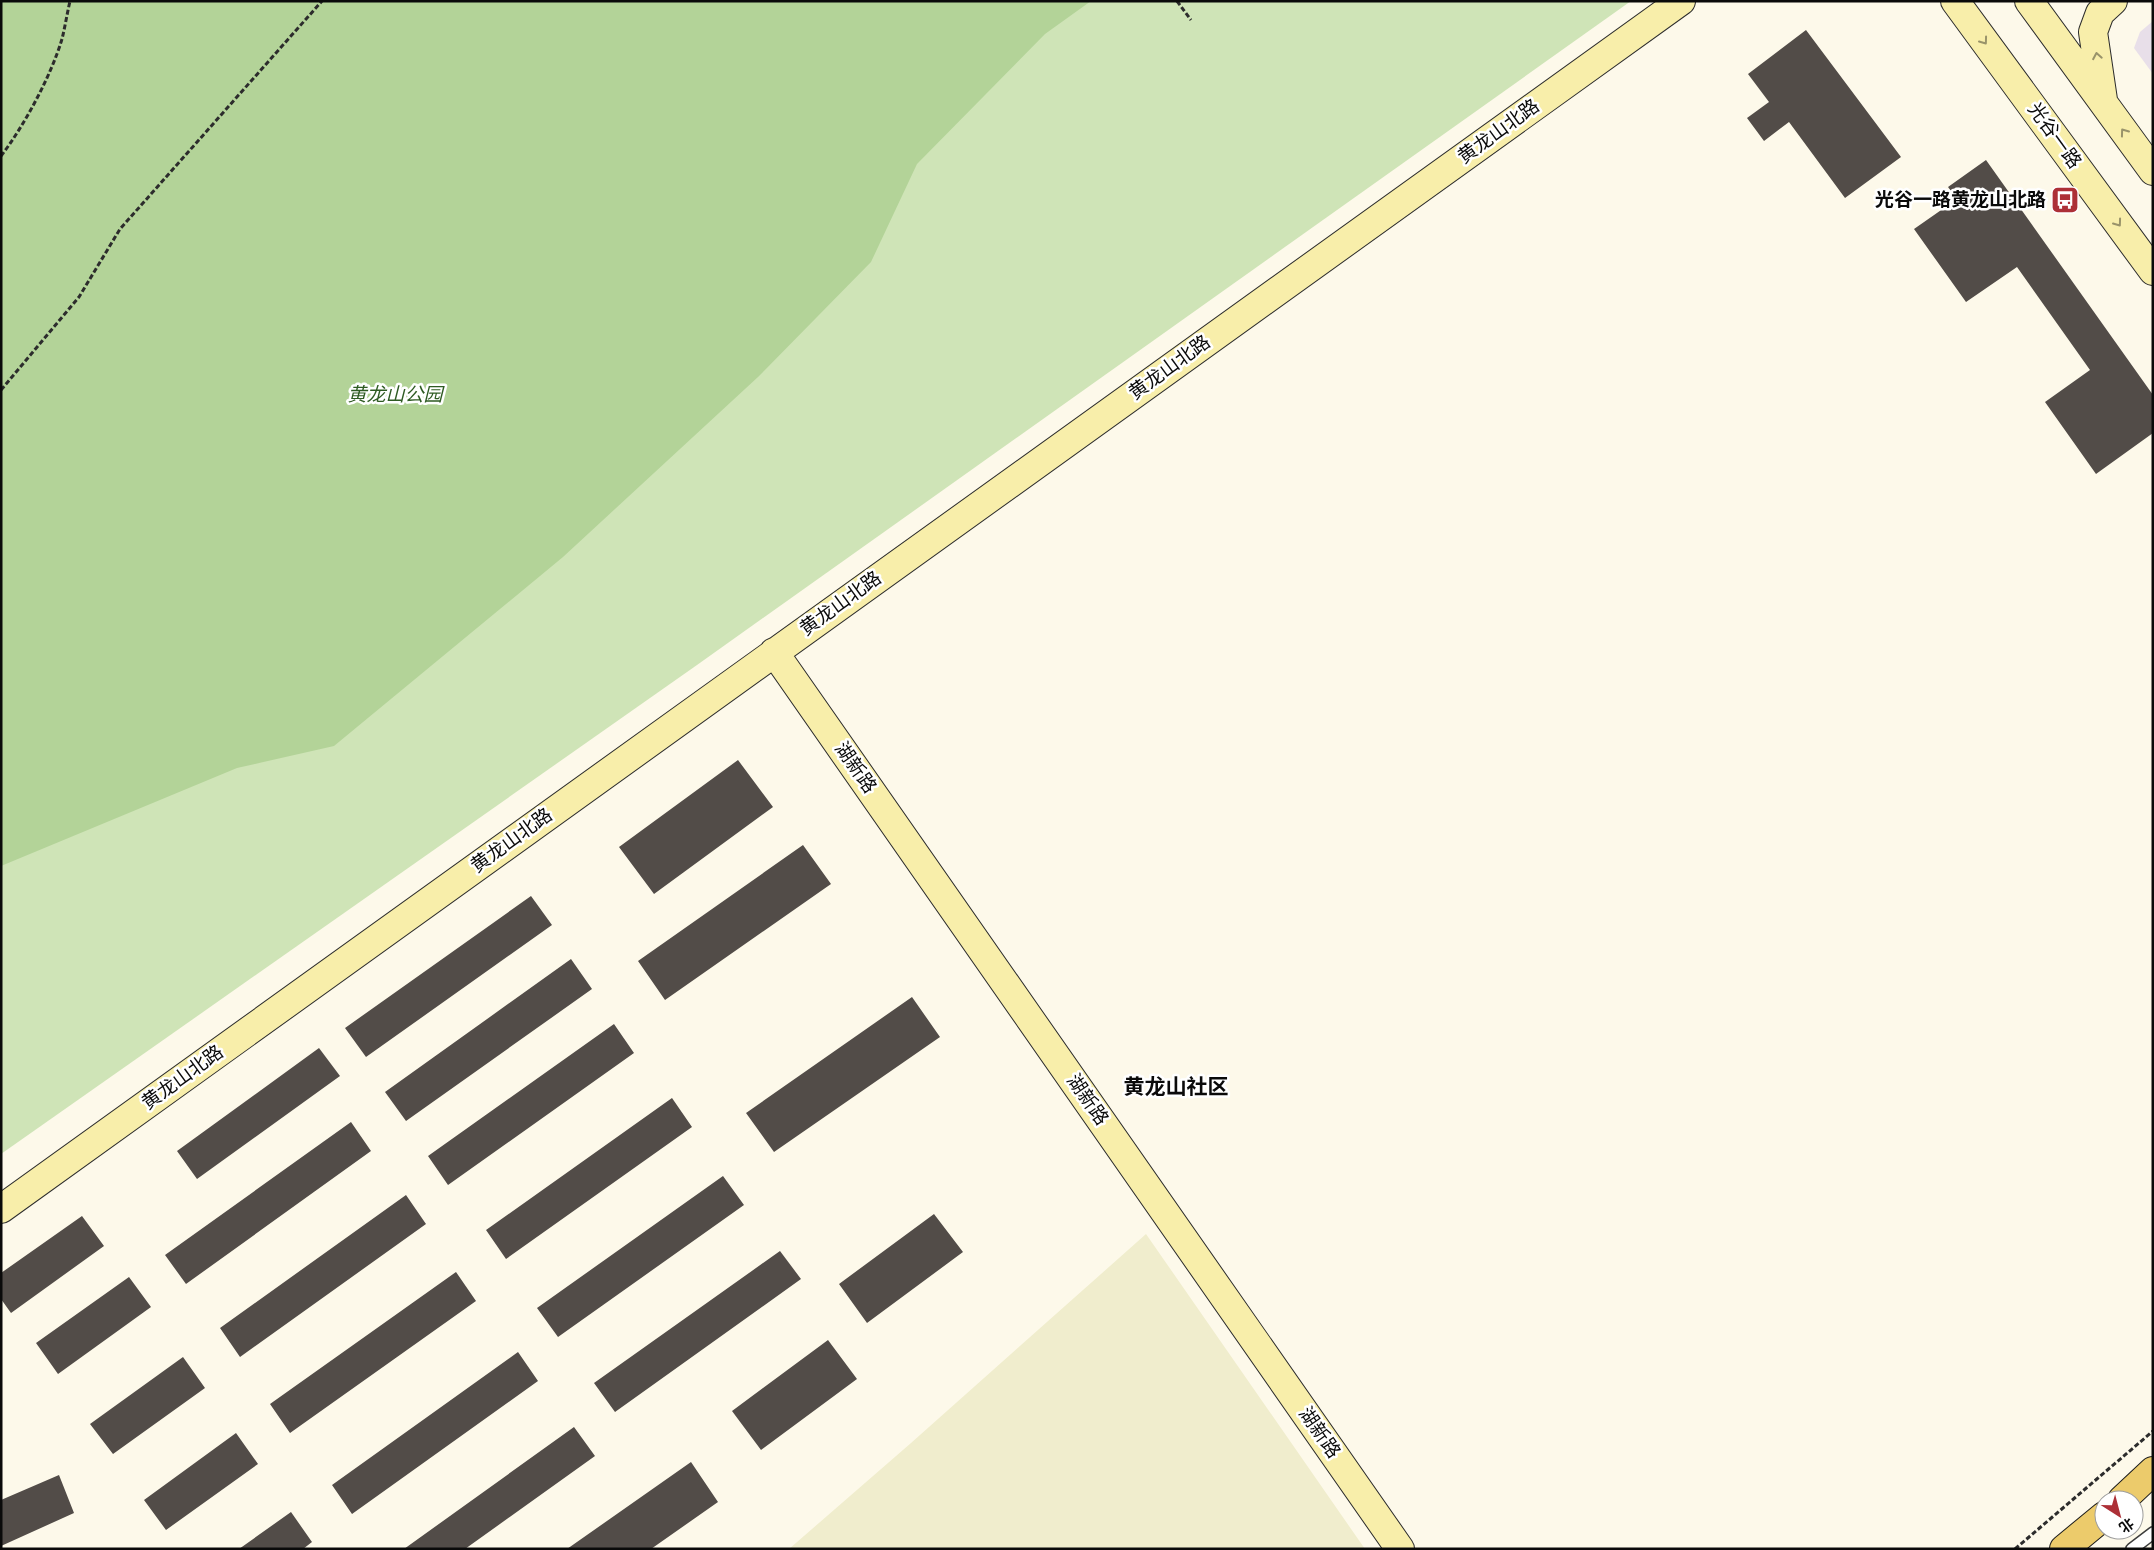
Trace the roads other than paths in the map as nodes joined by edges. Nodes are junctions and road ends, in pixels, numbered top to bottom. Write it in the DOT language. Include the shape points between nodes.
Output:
graph roads {
  1 [pos="1681,1"];
  2 [pos="1955,1"];
  3 [pos="2030,1"];
  4 [pos="2113,1"];
  5 [pos="2103,104"];
  6 [pos="2153,171"];
  7 [pos="2153,271"];
  8 [pos="774,652"];
  9 [pos="1,1209"];
  10 [pos="2153,1471"];
  11 [pos="2133,1490"];
  12 [pos="2094,1524"];
  13 [pos="2153,1533"];
  14 [pos="1400,1549"];
  15 [pos="2064,1549"];
  16 [pos="2132,1549"];
  1 -- 8 [label="street, 黄龙山北路"];
  2 -- 7 [label="street, 光谷一路, one-way"];
  3 -- 5 [label="street"];
  5 -- 4 [label="street, one-way" via="2092,32 2100,13"];
  6 -- 5 [label="street, one-way"];
  8 -- 9 [label="street, 黄龙山北路"];
  8 -- 14 [label="street, 湖新路"];
  10 -- 11 [label="main road"];
  12 -- 15 [label="main road"];
  13 -- 16 [label="lane"];
}
